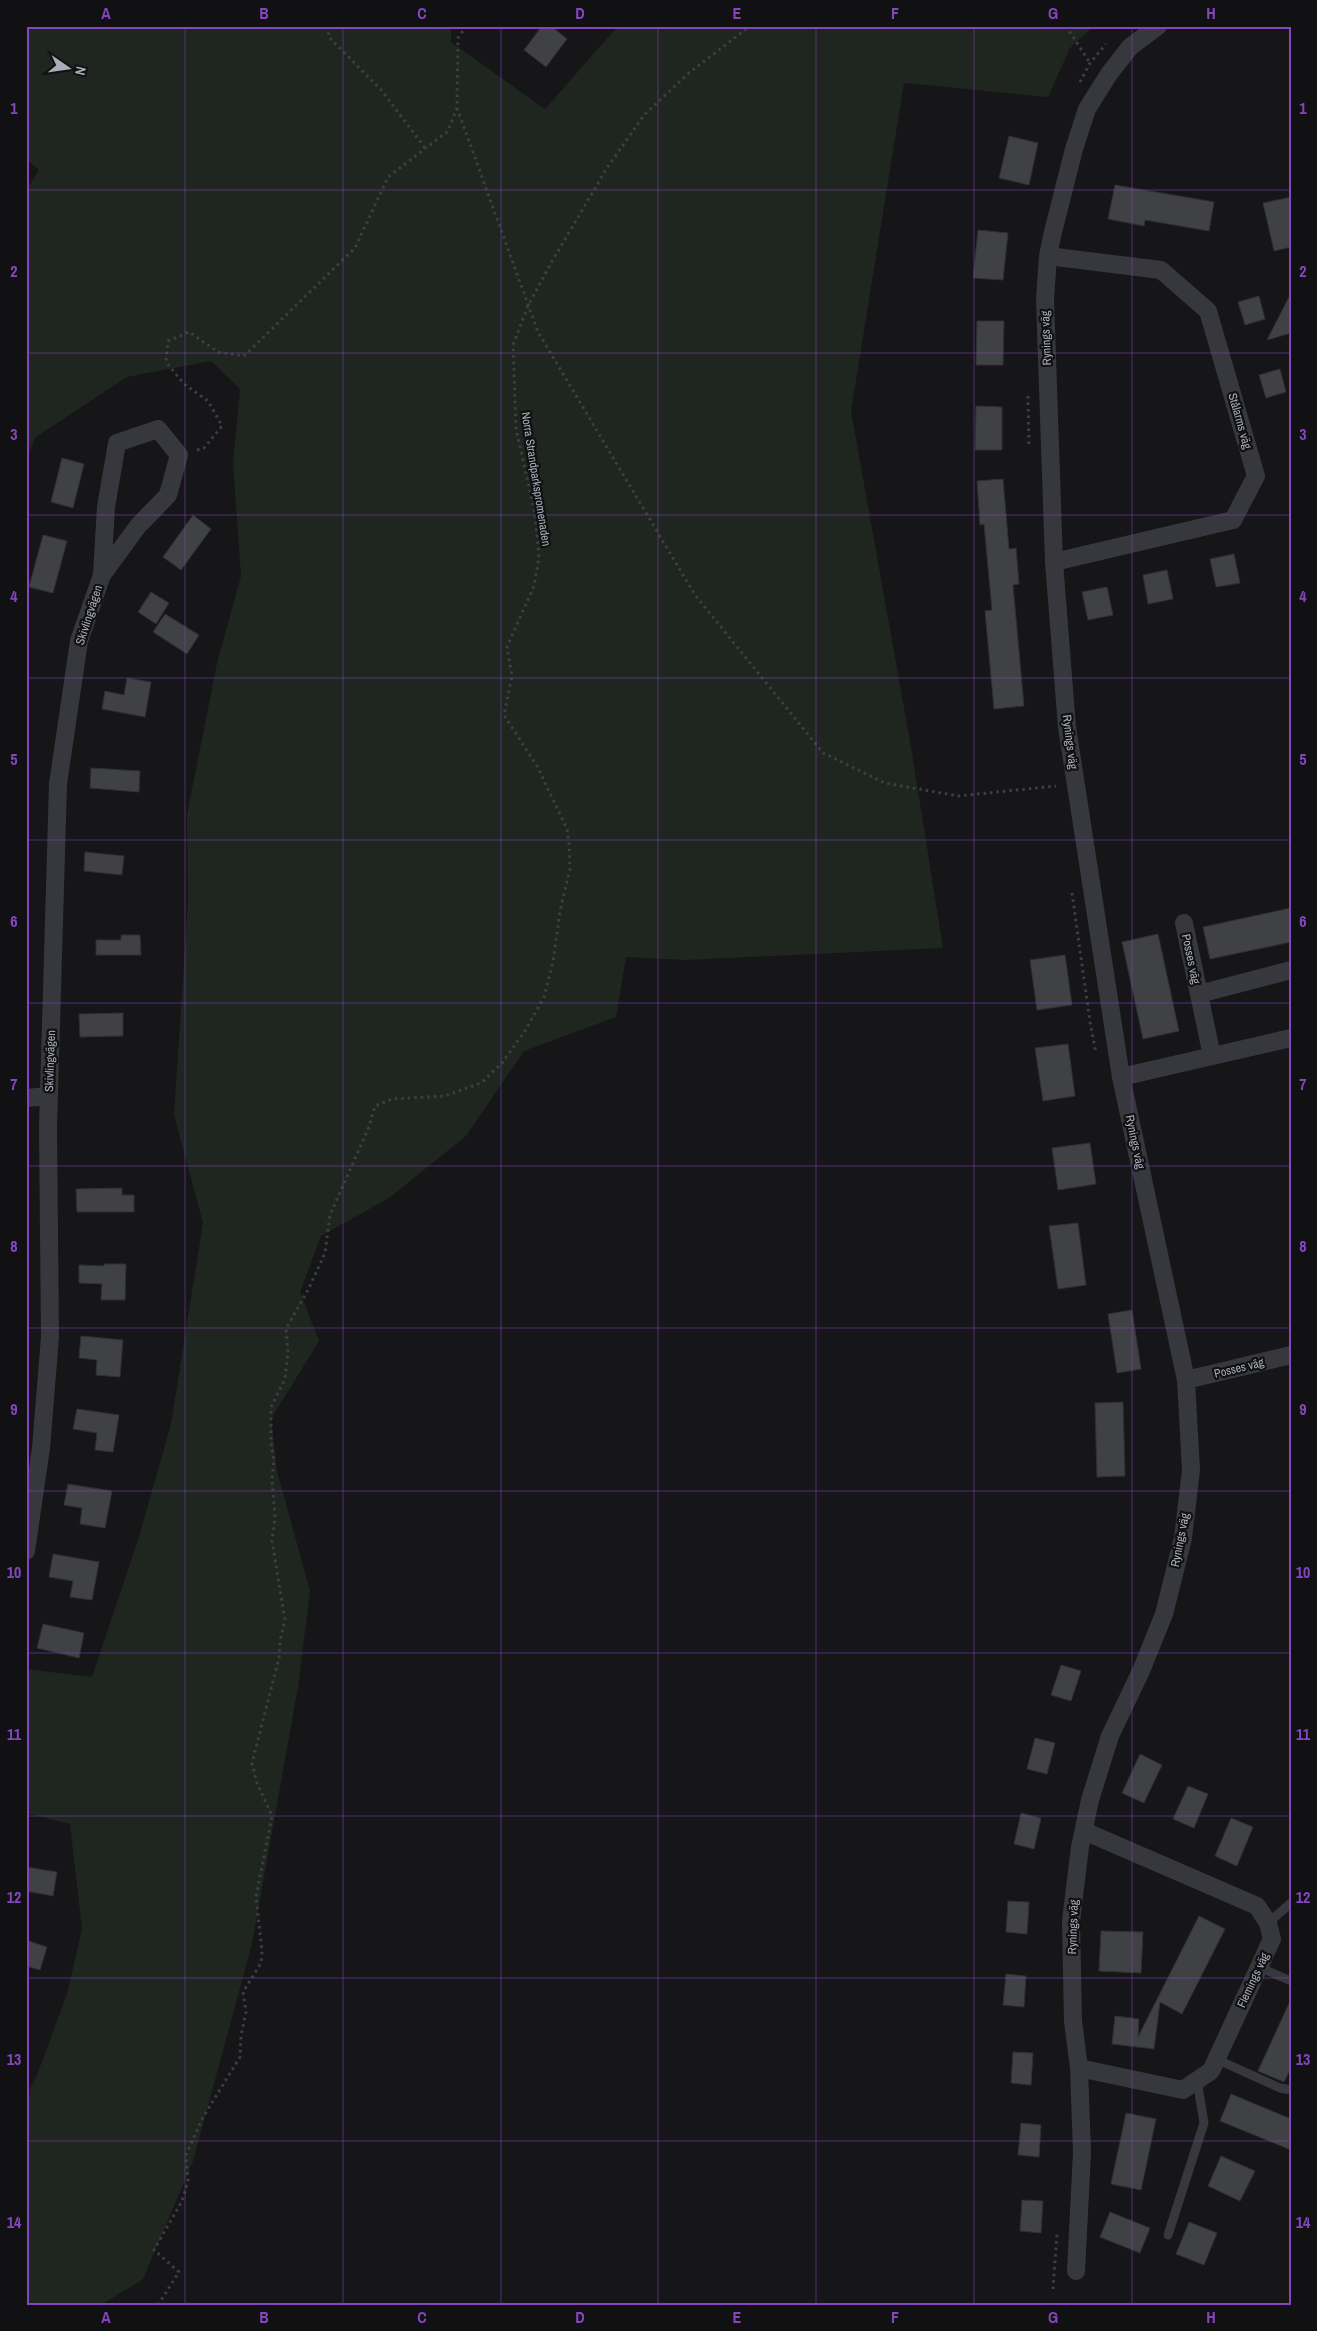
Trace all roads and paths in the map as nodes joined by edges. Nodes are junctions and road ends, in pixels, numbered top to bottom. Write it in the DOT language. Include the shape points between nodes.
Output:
graph roads {
  1 [pos="330,26"];
  2 [pos="466,26"];
  3 [pos="750,26"];
  4 [pos="1066,26"];
  5 [pos="1158,26"];
  6 [pos="1289,26"];
  7 [pos="1291,30"];
  8 [pos="1110,42"];
  9 [pos="1090,63"];
  10 [pos="1078,85"];
  11 [pos="457,108"];
  12 [pos="425,148"];
  13 [pos="1048,256"];
  14 [pos="528,306"];
  15 [pos="1028,389"];
  16 [pos="179,455"];
  17 [pos="1030,457"];
  18 [pos="1054,562"];
  19 [pos="102,575"];
  20 [pos="1055,776"];
  21 [pos="1056,786"];
  22 [pos="1058,795"];
  23 [pos="1071,886"];
  24 [pos="1184,923"];
  25 [pos="1291,970"];
  26 [pos="1199,994"];
  27 [pos="1291,1038"];
  28 [pos="1097,1056"];
  29 [pos="1212,1056"];
  30 [pos="1121,1077"];
  31 [pos="49,1096"];
  32 [pos="26,1098"];
  33 [pos="1291,1355"];
  34 [pos="1186,1380"];
  35 [pos="26,1551"];
  36 [pos="1084,1831"];
  37 [pos="1291,1903"];
  38 [pos="1268,1923"];
  39 [pos="1259,1967"];
  40 [pos="1291,1981"];
  41 [pos="1216,2060"];
  42 [pos="1079,2068"];
  43 [pos="1197,2080"];
  44 [pos="1291,2090"];
  45 [pos="1057,2232"];
  46 [pos="1168,2234"];
  47 [pos="1076,2271"];
  48 [pos="1053,2289"];
  49 [pos="158,2305"];
  1 -- 12 [label="path" via="328,36 382,91"];
  2 -- 11 [label="path" via="458,38"];
  3 -- 14 [label="path, Norra Strandparkspromenaden" via="689,73 644,115 581,210"];
  4 -- 9 [label="path"];
  5 -- 13 [label="street, Rynings väg" via="1130,47 1087,110"];
  6 -- 7 [label="path"];
  8 -- 9 [label="path"];
  9 -- 10 [label="path"];
  11 -- 12 [label="path" via="448,131"];
  11 -- 14 [label="path"];
  12 -- 16 [label="path" via="388,177 355,248 244,356 218,352 189,332 168,341 166,362 184,384 208,401 222,426 204,448"];
  13 -- 18 [label="street, Rynings väg" via="1045,298"];
  13 -- 18 [label="street, Stålarms väg" via="1160,270 1208,310 1256,476 1233,520"];
  14 -- 21 [label="path" via="538,332 695,594 823,752 886,783 958,796"];
  14 -- 49 [label="path, Norra Strandparkspromenaden" via="513,346 516,429 535,513 539,558 534,586 507,647 512,676 504,715 538,766 567,829 570,869 553,962 544,997 525,1032 502,1063 481,1083 445,1096 392,1099 375,1106 330,1215 325,1253 286,1329 285,1379 271,1407 270,1443 274,1460 272,1541 285,1620 278,1666 252,1763 272,1816 256,1897 261,1963 243,1992 246,2012 240,2057 202,2120 186,2155 188,2181 182,2201 154,2250 179,2272"];
  15 -- 17 [label="path"];
  16 -- 19 [label="street, Skivlingvägen" via="168,495 138,526"];
  16 -- 19 [label="street, Skivlingvägen" via="158,429 117,443 106,507"];
  18 -- 30 [label="street, Rynings väg" via="1067,727"];
  19 -- 31 [label="street, Skivlingvägen" via="79,641 58,784"];
  20 -- 21 [label="path"];
  21 -- 22 [label="path"];
  23 -- 28 [label="path"];
  24 -- 26 [label="street, Posses väg"];
  25 -- 26 [label="street, Posses väg"];
  26 -- 29 [label="street, Posses väg"];
  27 -- 29 [label="street"];
  29 -- 30 [label="street"];
  30 -- 34 [label="street, Rynings väg"];
  31 -- 32 [label="street"];
  31 -- 35 [label="street, Skivlingvägen" via="50,1337 41,1448"];
  33 -- 34 [label="street, Posses väg"];
  34 -- 36 [label="street, Rynings väg" via="1191,1470 1183,1538 1164,1614 1110,1736"];
  36 -- 38 [label="street" via="1257,1906"];
  36 -- 42 [label="street, Rynings väg" via="1071,1921"];
  37 -- 38 [label="lane"];
  38 -- 39 [label="street, Flemings väg" via="1272,1939"];
  39 -- 40 [label="lane"];
  39 -- 41 [label="street, Flemings väg"];
  41 -- 43 [label="street, Flemings väg" via="1211,2071"];
  41 -- 44 [label="lane"];
  42 -- 43 [label="street, Flemings väg" via="1183,2090"];
  42 -- 47 [label="street, Rynings väg" via="1082,2153"];
  43 -- 46 [label="lane" via="1204,2123"];
  45 -- 48 [label="path"];
}
